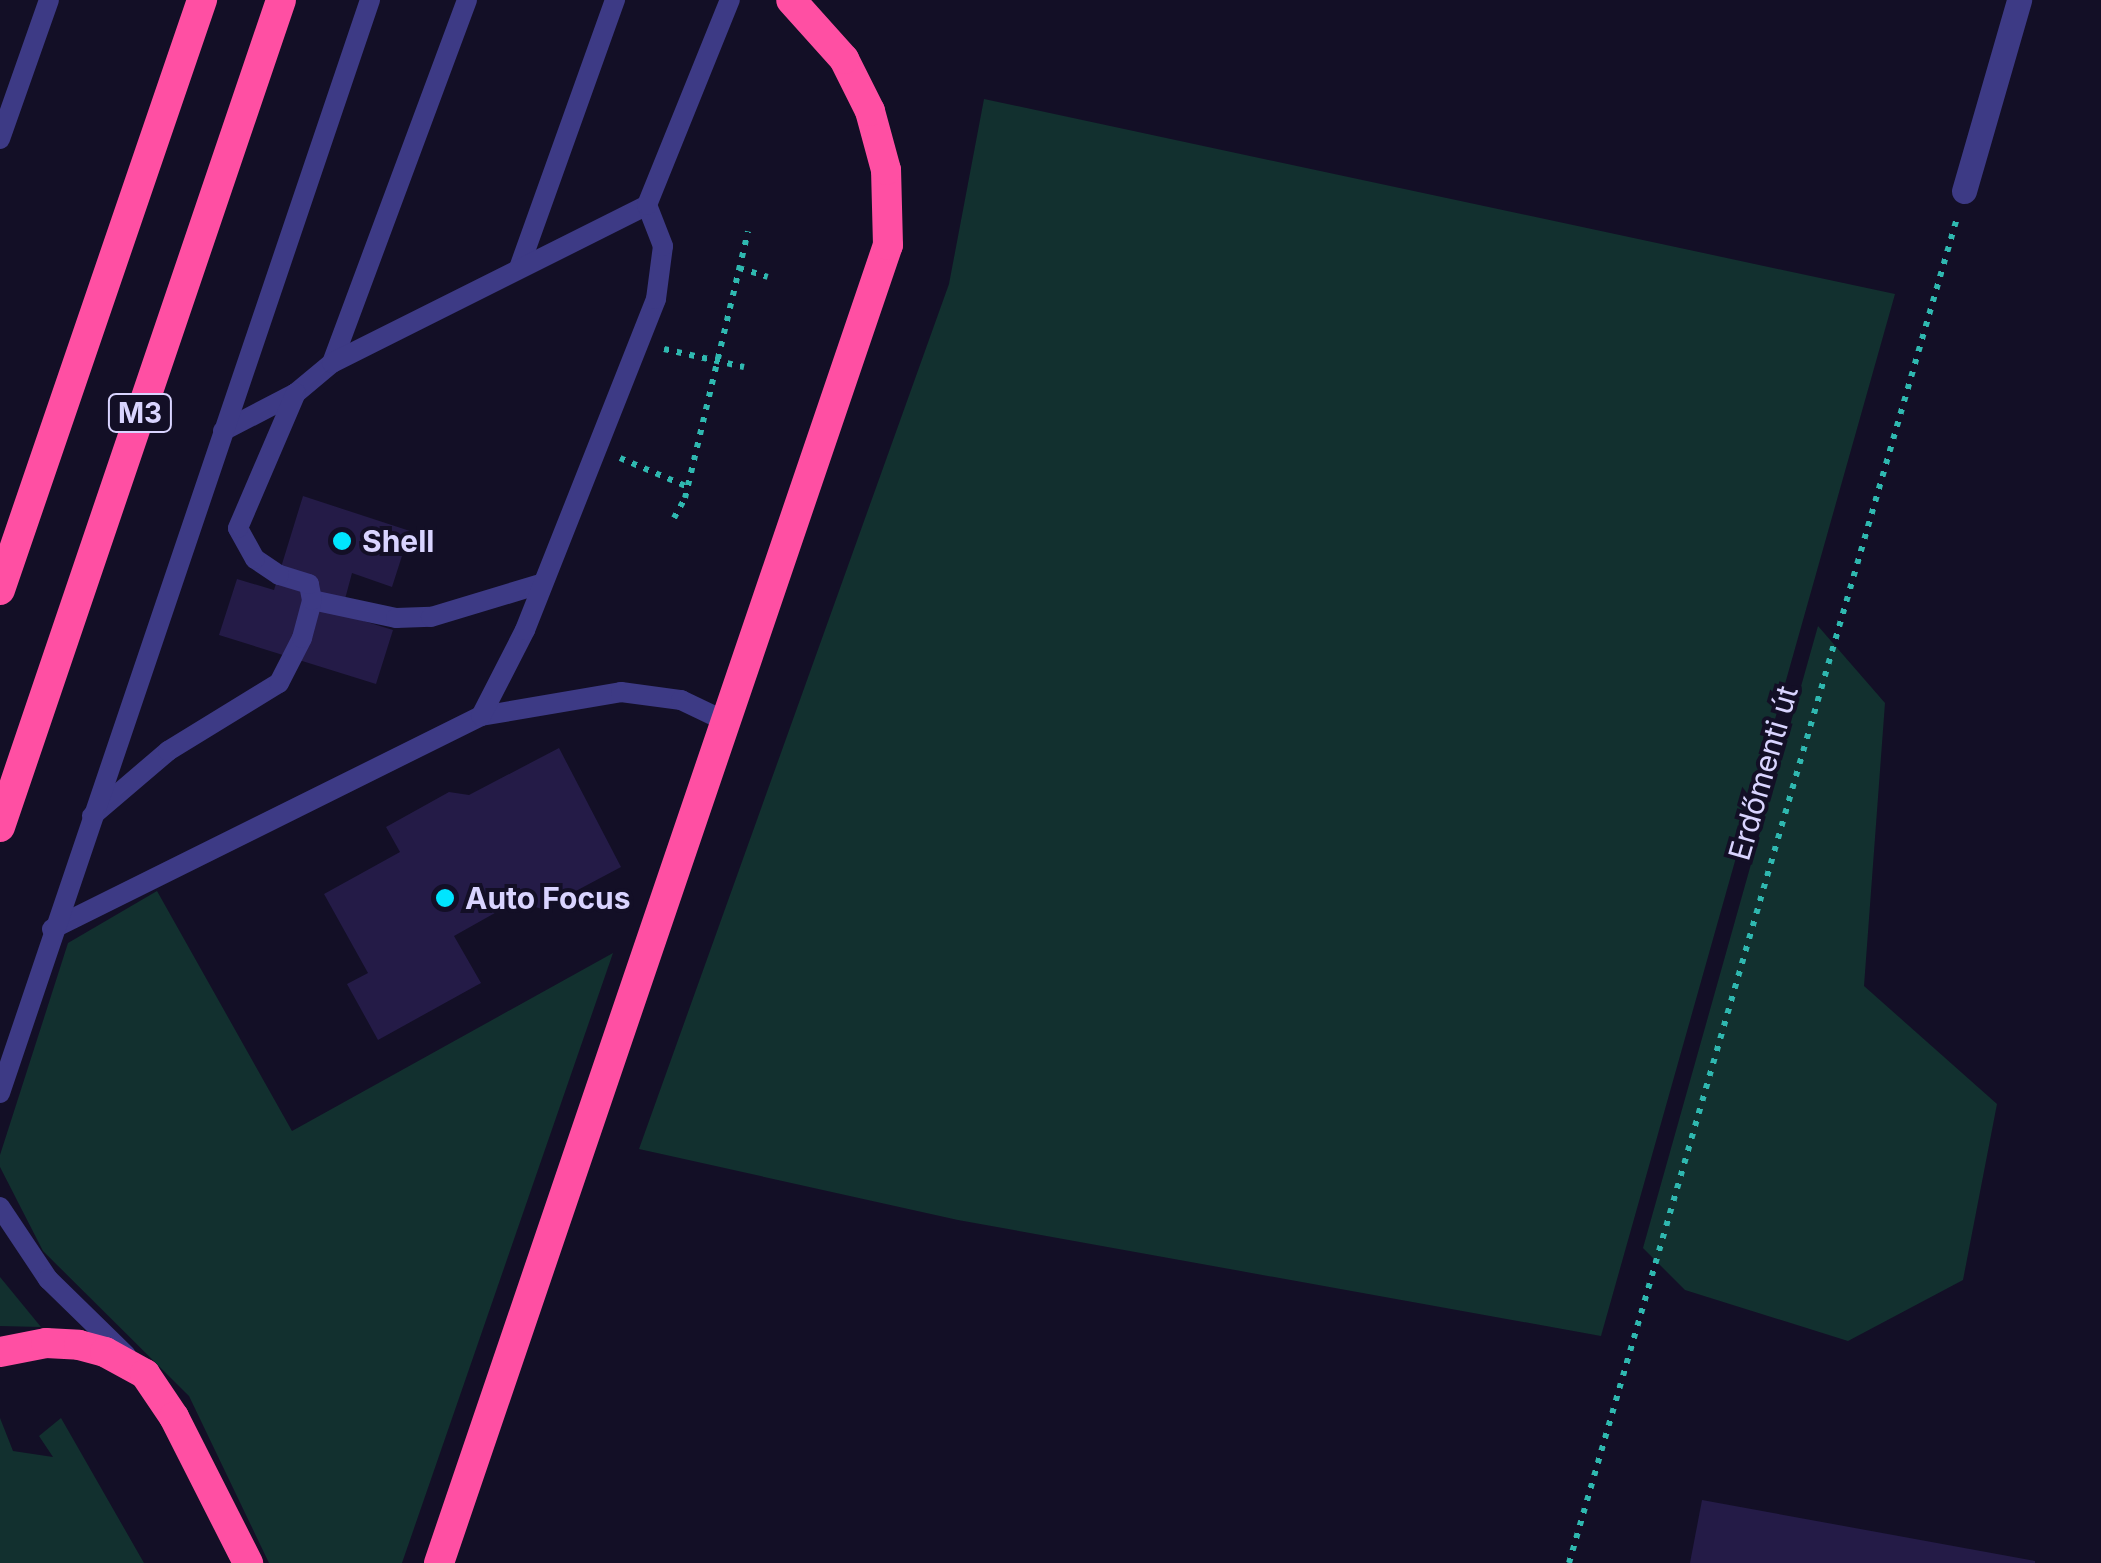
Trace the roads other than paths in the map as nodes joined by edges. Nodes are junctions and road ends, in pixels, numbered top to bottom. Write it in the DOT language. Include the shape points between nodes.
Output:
graph roads {
  1 [pos="49,0"];
  2 [pos="202,0"];
  3 [pos="281,0"];
  4 [pos="370,0"];
  5 [pos="468,0"];
  6 [pos="616,0"];
  7 [pos="730,0"];
  8 [pos="792,0"];
  9 [pos="2019,0"];
  10 [pos="0,140"];
  11 [pos="1964,191"];
  12 [pos="646,205"];
  13 [pos="520,268"];
  14 [pos="332,363"];
  15 [pos="296,393"];
  16 [pos="223,431"];
  17 [pos="540,584"];
  18 [pos="0,590"];
  19 [pos="312,600"];
  20 [pos="481,716"];
  21 [pos="728,722"];
  22 [pos="91,817"];
  23 [pos="0,827"];
  24 [pos="52,929"];
  25 [pos="0,1093"];
  26 [pos="0,1207"];
  27 [pos="0,1352"];
  28 [pos="145,1374"];
  29 [pos="248,1563"];
  30 [pos="439,1563"];
  1 -- 10 [label="lane"];
  2 -- 18 [label="highway, M3"];
  3 -- 23 [label="highway, M3"];
  4 -- 16 [label="lane"];
  5 -- 14 [label="lane"];
  6 -- 13 [label="lane"];
  7 -- 12 [label="lane"];
  8 -- 21 [label="highway" via="844,59 870,111 886,170 888,245"];
  9 -- 11 [label="street"];
  12 -- 13 [label="lane"];
  12 -- 17 [label="lane" via="664,246 656,298"];
  13 -- 14 [label="lane"];
  14 -- 15 [label="lane"];
  15 -- 16 [label="lane"];
  15 -- 19 [label="lane" via="238,528 255,559 309,584"];
  16 -- 22 [label="lane"];
  17 -- 19 [label="lane" via="432,616 396,618"];
  17 -- 20 [label="lane" via="525,630"];
  19 -- 22 [label="lane" via="279,683 168,751"];
  20 -- 21 [label="lane" via="621,692 681,700"];
  20 -- 24 [label="lane"];
  21 -- 30 [label="highway"];
  22 -- 24 [label="lane"];
  24 -- 25 [label="lane"];
  26 -- 28 [label="lane" via="48,1279"];
  27 -- 28 [label="highway" via="80,1345"];
  28 -- 29 [label="highway"];
}
